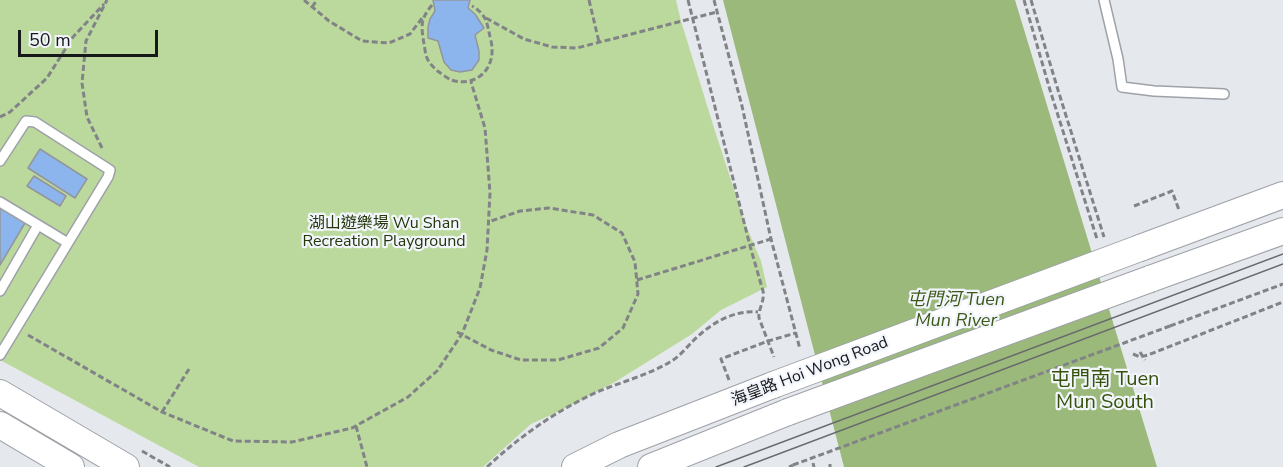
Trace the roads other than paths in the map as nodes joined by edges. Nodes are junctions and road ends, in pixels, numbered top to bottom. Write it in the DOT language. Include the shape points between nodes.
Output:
graph roads {
  1 [pos="1104,0"];
  2 [pos="1224,94"];
  3 [pos="0,161"];
  4 [pos="1283,195"];
  5 [pos="0,202"];
  6 [pos="38,225"];
  7 [pos="1283,231"];
  8 [pos="68,243"];
  9 [pos="0,291"];
  10 [pos="0,333"];
  11 [pos="9,340"];
  12 [pos="0,355"];
  13 [pos="0,393"];
  14 [pos="0,425"];
  15 [pos="70,467"];
  16 [pos="126,467"];
  17 [pos="575,467"];
  18 [pos="651,467"];
  1 -- 2 [label="lane" via="1122,87"];
  3 -- 8 [label="lane" via="29,121 110,170"];
  4 -- 17 [label="main road, 海皇路 Hoi Wong Road, bridge" via="619,445"];
  5 -- 6 [label="lane"];
  6 -- 8 [label="lane"];
  6 -- 9 [label="lane"];
  7 -- 18 [label="main road, 海皇路 Hoi Wong Road, bridge" via="788,412"];
  8 -- 11 [label="lane"];
  10 -- 11 [label="lane"];
  11 -- 12 [label="lane"];
  13 -- 16 [label="main road"];
  14 -- 15 [label="main road"];
}
